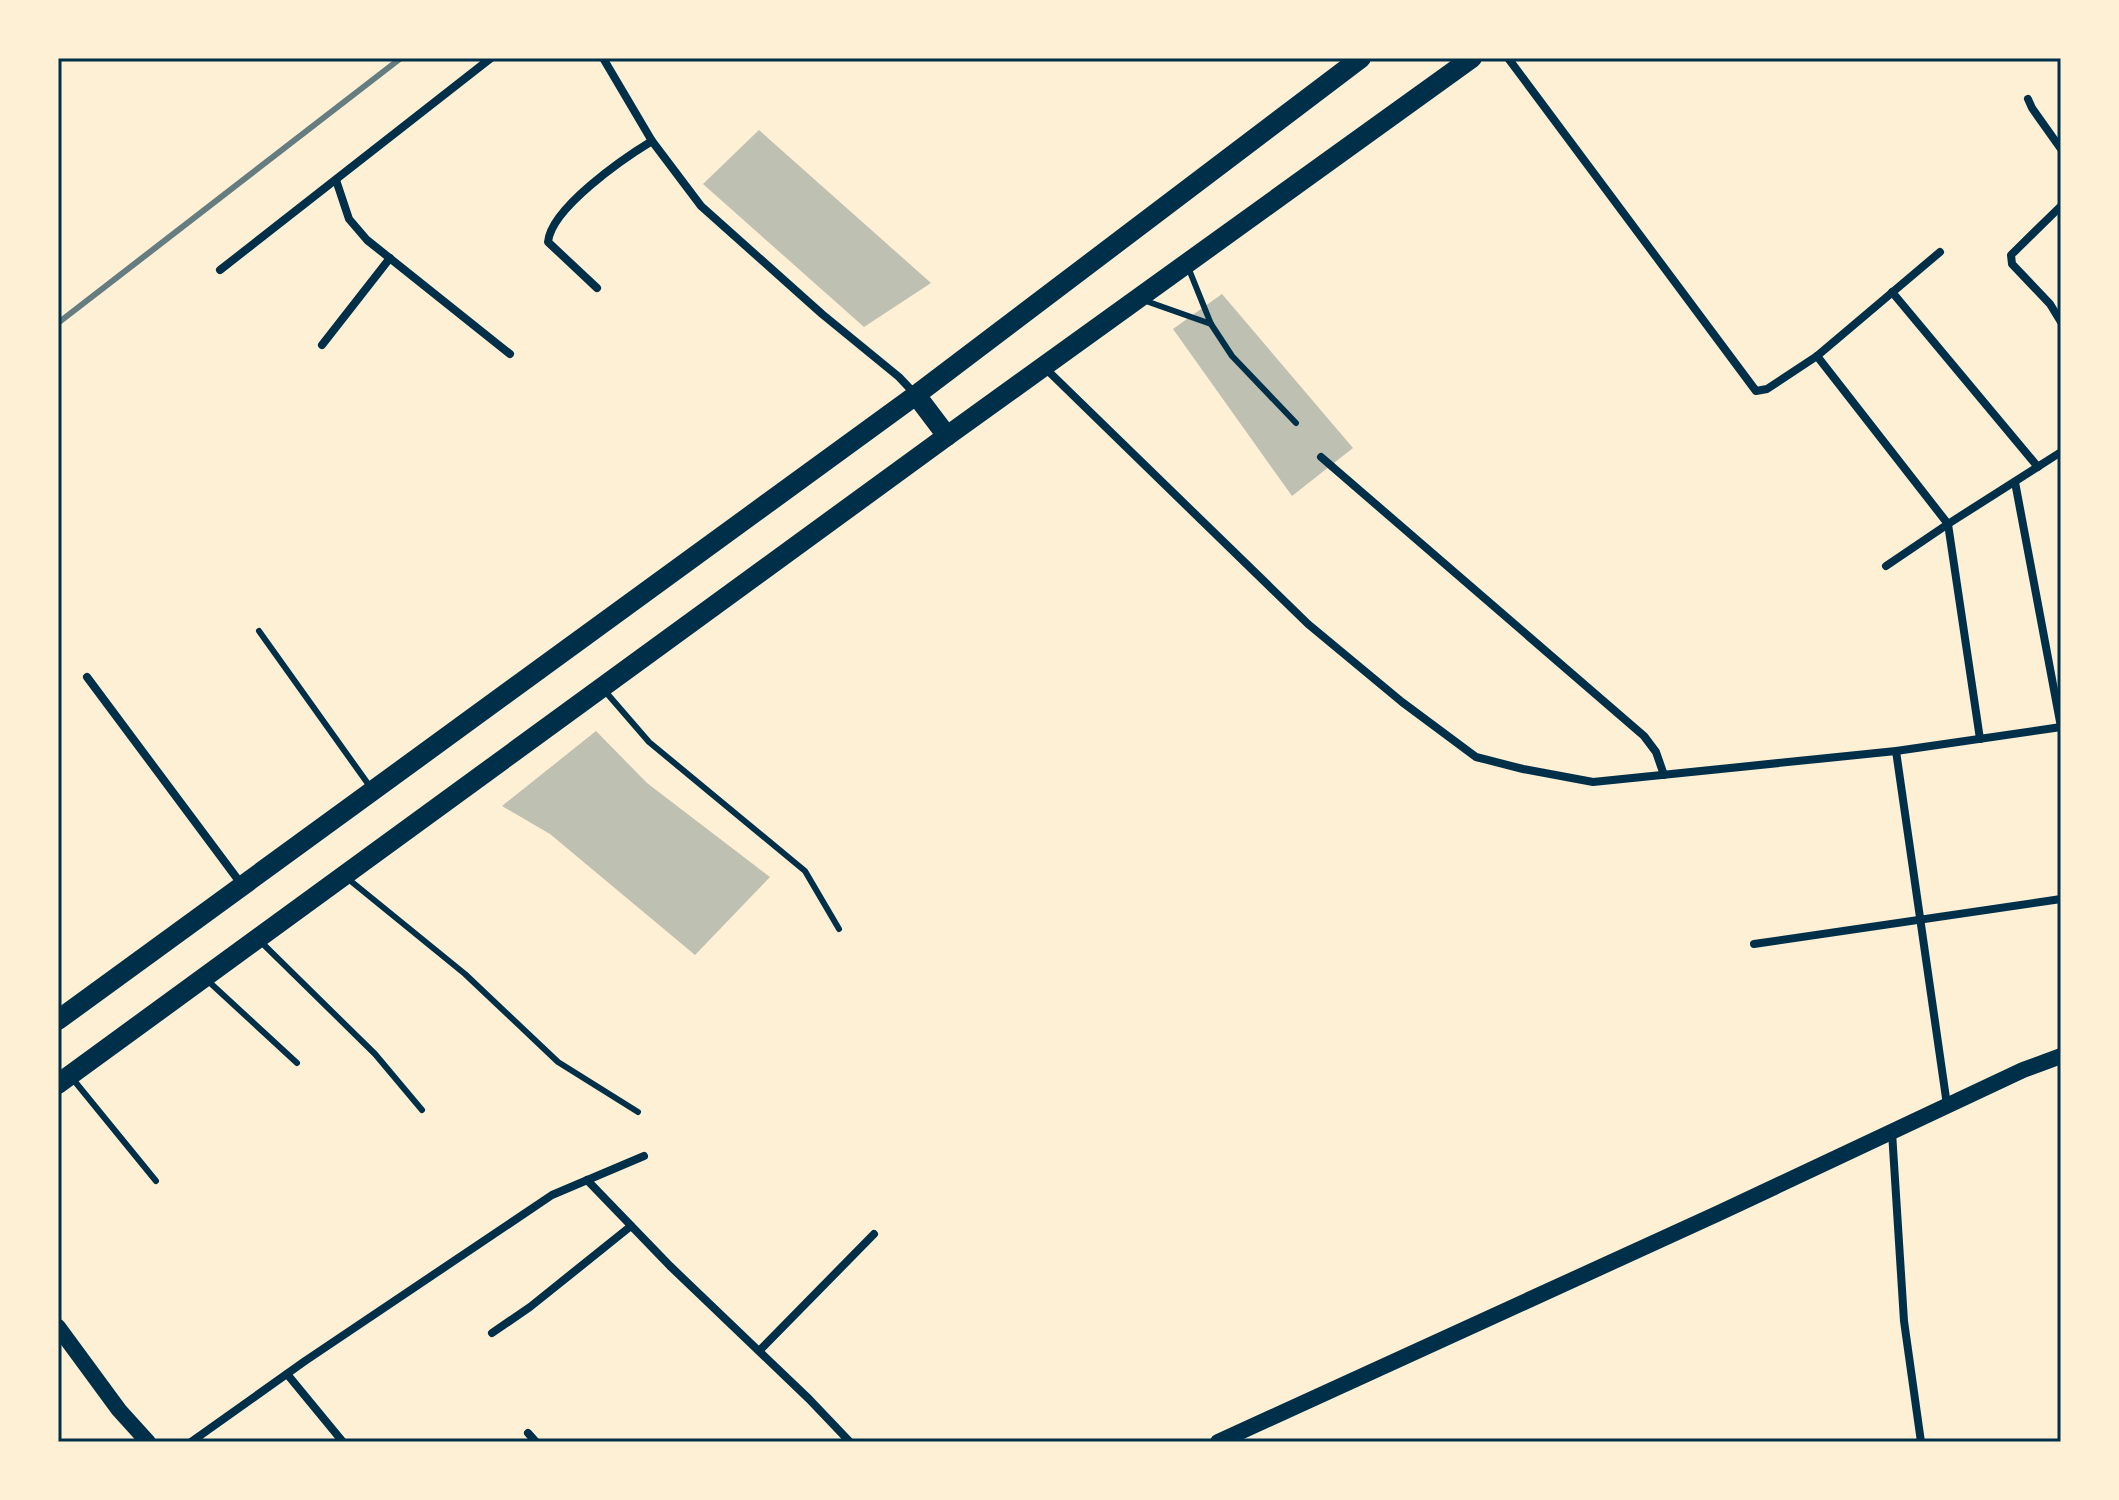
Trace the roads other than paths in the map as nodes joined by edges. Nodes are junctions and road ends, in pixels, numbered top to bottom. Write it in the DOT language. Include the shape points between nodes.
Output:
graph roads {
  1 [pos="491,58"];
  2 [pos="603,58"];
  3 [pos="1361,58"];
  4 [pos="1472,58"];
  5 [pos="1508,58"];
  6 [pos="2028,99"];
  7 [pos="652,141"];
  8 [pos="2061,149"];
  9 [pos="336,180"];
  10 [pos="2061,206"];
  11 [pos="1940,252"];
  12 [pos="390,258"];
  13 [pos="1187,264"];
  14 [pos="220,270"];
  15 [pos="597,288"];
  16 [pos="1892,292"];
  17 [pos="1138,299"];
  18 [pos="2061,322"];
  19 [pos="1211,324"];
  20 [pos="322,345"];
  21 [pos="510,354"];
  22 [pos="1817,356"];
  23 [pos="1043,367"];
  24 [pos="916,395"];
  25 [pos="1296,423"];
  26 [pos="947,436"];
  27 [pos="2061,452"];
  28 [pos="1321,457"];
  29 [pos="2038,467"];
  30 [pos="2015,482"];
  31 [pos="1948,524"];
  32 [pos="1886,566"];
  33 [pos="259,631"];
  34 [pos="87,677"];
  35 [pos="602,688"];
  36 [pos="2061,727"];
  37 [pos="1980,739"];
  38 [pos="1896,751"];
  39 [pos="1664,775"];
  40 [pos="373,791"];
  41 [pos="344,876"];
  42 [pos="242,886"];
  43 [pos="2061,899"];
  44 [pos="1920,919"];
  45 [pos="839,929"];
  46 [pos="257,939"];
  47 [pos="1754,944"];
  48 [pos="204,977"];
  49 [pos="58,1020"];
  50 [pos="2061,1056"];
  51 [pos="297,1063"];
  52 [pos="64,1080"];
  53 [pos="1947,1105"];
  54 [pos="422,1110"];
  55 [pos="638,1112"];
  56 [pos="1892,1131"];
  57 [pos="644,1156"];
  58 [pos="587,1180"];
  59 [pos="156,1181"];
  60 [pos="631,1226"];
  61 [pos="874,1234"];
  62 [pos="58,1327"];
  63 [pos="492,1333"];
  64 [pos="759,1351"];
  65 [pos="287,1374"];
  66 [pos="528,1433"];
  67 [pos="148,1442"];
  68 [pos="191,1442"];
  69 [pos="343,1442"];
  70 [pos="536,1442"];
  71 [pos="850,1442"];
  72 [pos="1218,1442"];
  73 [pos="1921,1442"];
  1 -- 9 [label="street"];
  2 -- 7 [label="street"];
  3 -- 24 [label="highway"];
  4 -- 13 [label="highway"];
  5 -- 22 [label="street" via="1756,391"];
  6 -- 8 [label="street"];
  7 -- 15 [label="street" via="586,189 549,231 548,242"];
  7 -- 24 [label="street" via="701,206"];
  9 -- 12 [label="street" via="349,219"];
  9 -- 14 [label="street"];
  10 -- 18 [label="street" via="2011,255 2012,264"];
  11 -- 16 [label="street"];
  12 -- 20 [label="street"];
  12 -- 21 [label="street"];
  13 -- 17 [label="highway"];
  13 -- 19 [label="lane"];
  16 -- 22 [label="street"];
  16 -- 29 [label="street"];
  17 -- 19 [label="lane"];
  17 -- 23 [label="highway"];
  19 -- 25 [label="lane" via="1232,356"];
  22 -- 31 [label="street"];
  23 -- 26 [label="highway"];
  23 -- 39 [label="street" via="1308,624 1476,757 1593,782"];
  24 -- 26 [label="highway"];
  24 -- 40 [label="highway"];
  26 -- 35 [label="highway"];
  27 -- 29 [label="street"];
  28 -- 39 [label="street" via="1644,736"];
  29 -- 30 [label="street"];
  30 -- 31 [label="street"];
  30 -- 36 [label="street"];
  31 -- 32 [label="street"];
  31 -- 37 [label="street"];
  33 -- 40 [label="lane"];
  34 -- 42 [label="street"];
  35 -- 41 [label="highway"];
  35 -- 45 [label="lane" via="649,742 805,871"];
  36 -- 37 [label="street"];
  37 -- 38 [label="street"];
  38 -- 39 [label="street"];
  38 -- 44 [label="street"];
  40 -- 42 [label="highway"];
  41 -- 46 [label="highway"];
  41 -- 55 [label="lane" via="465,974 558,1062"];
  42 -- 49 [label="highway"];
  43 -- 44 [label="street"];
  44 -- 47 [label="street"];
  44 -- 53 [label="street"];
  46 -- 48 [label="highway"];
  46 -- 54 [label="lane" via="375,1054"];
  48 -- 51 [label="lane"];
  48 -- 52 [label="highway"];
  50 -- 53 [label="main road"];
  52 -- 59 [label="lane"];
  53 -- 56 [label="main road"];
  56 -- 72 [label="main road"];
  56 -- 73 [label="street" via="1904,1321"];
  57 -- 58 [label="street"];
  58 -- 60 [label="street"];
  58 -- 65 [label="street" via="552,1195"];
  60 -- 63 [label="street"];
  60 -- 64 [label="street"];
  61 -- 64 [label="street"];
  62 -- 67 [label="main road"];
  64 -- 71 [label="street"];
  65 -- 68 [label="street"];
  65 -- 69 [label="street"];
  66 -- 70 [label="street"];
}
